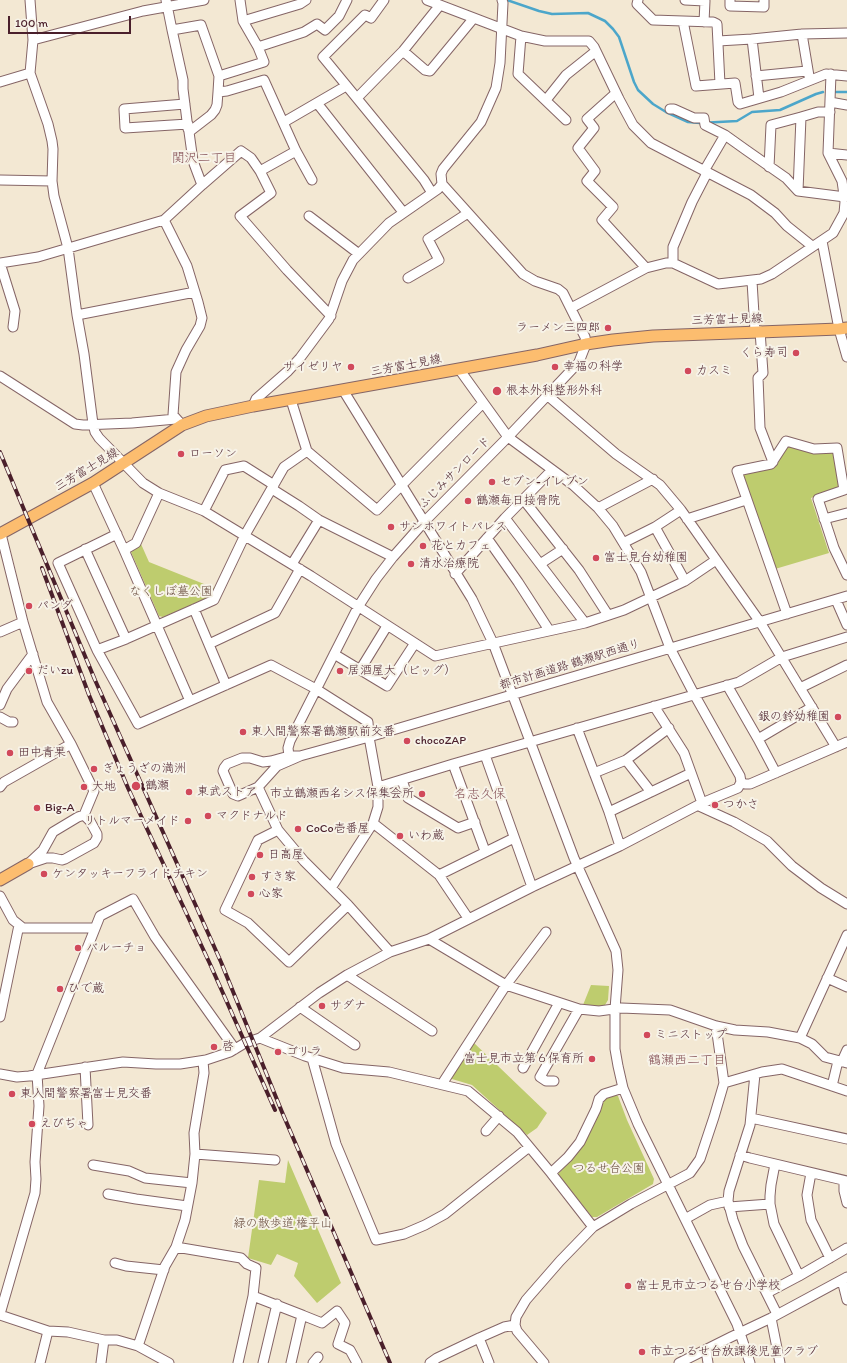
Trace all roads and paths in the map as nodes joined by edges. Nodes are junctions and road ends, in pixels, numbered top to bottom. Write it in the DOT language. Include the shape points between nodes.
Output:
graph roads {
  1 [pos="30,0"];
  2 [pos="204,0"];
  3 [pos="240,0"];
  4 [pos="306,0"];
  5 [pos="347,0"];
  6 [pos="384,0"];
  7 [pos="427,0"];
  8 [pos="502,0"];
  9 [pos="638,0"];
  10 [pos="686,0"];
  11 [pos="730,0"];
  12 [pos="764,0"];
  13 [pos="167,4"];
  14 [pos="440,5"];
  15 [pos="473,19"];
  16 [pos="243,21"];
  17 [pos="683,21"];
  18 [pos="704,22"];
  19 [pos="502,29"];
  20 [pos="172,30"];
  21 [pos="847,33"];
  22 [pos="802,34"];
  23 [pos="521,36"];
  24 [pos="752,39"];
  25 [pos="33,40"];
  26 [pos="718,41"];
  27 [pos="258,48"];
  28 [pos="403,51"];
  29 [pos="596,51"];
  30 [pos="808,71"];
  31 [pos="30,73"];
  32 [pos="831,74"];
  33 [pos="219,76"];
  34 [pos="756,76"];
  35 [pos="847,76"];
  36 [pos="810,81"];
  37 [pos="0,82"];
  38 [pos="720,84"];
  39 [pos="346,86"];
  40 [pos="218,92"];
  41 [pos="616,93"];
  42 [pos="357,98"];
  43 [pos="759,98"];
  44 [pos="546,100"];
  45 [pos="317,102"];
  46 [pos="830,102"];
  47 [pos="186,104"];
  48 [pos="847,105"];
  49 [pos="670,109"];
  50 [pos="830,112"];
  51 [pos="801,117"];
  52 [pos="566,120"];
  53 [pos="284,122"];
  54 [pos="188,128"];
  55 [pos="725,135"];
  56 [pos="296,151"];
  57 [pos="828,153"];
  58 [pos="847,156"];
  59 [pos="769,167"];
  60 [pos="260,172"];
  61 [pos="706,172"];
  62 [pos="0,180"];
  63 [pos="312,180"];
  64 [pos="52,181"];
  65 [pos="844,181"];
  66 [pos="442,184"];
  67 [pos="202,185"];
  68 [pos="798,191"];
  69 [pos="432,193"];
  70 [pos="845,197"];
  71 [pos="403,212"];
  72 [pos="468,213"];
  73 [pos="309,216"];
  74 [pos="164,220"];
  75 [pos="838,224"];
  76 [pos="847,229"];
  77 [pos="822,241"];
  78 [pos="812,246"];
  79 [pos="68,248"];
  80 [pos="359,254"];
  81 [pos="0,263"];
  82 [pos="673,264"];
  83 [pos="646,268"];
  84 [pos="408,278"];
  85 [pos="752,281"];
  86 [pos="195,292"];
  87 [pos="570,308"];
  88 [pos="77,316"];
  89 [pos="331,316"];
  90 [pos="13,326"];
  91 [pos="843,328"];
  92 [pos="758,331"];
  93 [pos="586,344"];
  94 [pos="847,357"];
  95 [pos="459,369"];
  96 [pos="0,376"];
  97 [pos="343,390"];
  98 [pos="547,395"];
  99 [pos="291,400"];
  100 [pos="483,403"];
  101 [pos="253,406"];
  102 [pos="179,422"];
  103 [pos="93,424"];
  104 [pos="508,437"];
  105 [pos="307,451"];
  106 [pos="773,462"];
  107 [pos="124,463"];
  108 [pos="552,470"];
  109 [pos="653,479"];
  110 [pos="93,483"];
  111 [pos="402,486"];
  112 [pos="273,487"];
  113 [pos="160,493"];
  114 [pos="524,499"];
  115 [pos="746,500"];
  116 [pos="598,508"];
  117 [pos="681,510"];
  118 [pos="204,511"];
  119 [pos="847,513"];
  120 [pos="505,518"];
  121 [pos="687,519"];
  122 [pos="824,519"];
  123 [pos="319,520"];
  124 [pos="424,522"];
  125 [pos="656,527"];
  126 [pos="0,534"];
  127 [pos="117,534"];
  128 [pos="245,535"];
  129 [pos="487,538"];
  130 [pos="624,542"];
  131 [pos="85,549"];
  132 [pos="563,549"];
  133 [pos="124,550"];
  134 [pos="393,557"];
  135 [pos="716,560"];
  136 [pos="540,564"];
  137 [pos="296,567"];
  138 [pos="456,574"];
  139 [pos="847,575"];
  140 [pos="685,580"];
  141 [pos="651,596"];
  142 [pos="847,596"];
  143 [pos="836,600"];
  144 [pos="358,607"];
  145 [pos="194,609"];
  146 [pos="787,614"];
  147 [pos="608,615"];
  148 [pos="23,622"];
  149 [pos="760,622"];
  150 [pos="585,623"];
  151 [pos="156,624"];
  152 [pos="847,625"];
  153 [pos="387,626"];
  154 [pos="550,630"];
  155 [pos="0,632"];
  156 [pos="847,637"];
  157 [pos="126,639"];
  158 [pos="415,643"];
  159 [pos="493,643"];
  160 [pos="209,644"];
  161 [pos="670,648"];
  162 [pos="97,650"];
  163 [pos="33,654"];
  164 [pos="334,654"];
  165 [pos="782,657"];
  166 [pos="847,665"];
  167 [pos="360,670"];
  168 [pos="226,685"];
  169 [pos="728,685"];
  170 [pos="800,688"];
  171 [pos="316,689"];
  172 [pos="694,694"];
  173 [pos="512,695"];
  174 [pos="190,701"];
  175 [pos="0,705"];
  176 [pos="654,706"];
  177 [pos="812,706"];
  178 [pos="0,716"];
  179 [pos="13,722"];
  180 [pos="577,728"];
  181 [pos="669,728"];
  182 [pos="370,737"];
  183 [pos="758,739"];
  184 [pos="529,742"];
  185 [pos="847,742"];
  186 [pos="71,744"];
  187 [pos="836,747"];
  188 [pos="485,755"];
  189 [pos="289,756"];
  190 [pos="300,756"];
  191 [pos="626,760"];
  192 [pos="453,764"];
  193 [pos="594,773"];
  194 [pos="691,773"];
  195 [pos="776,773"];
  196 [pos="402,780"];
  197 [pos="741,782"];
  198 [pos="0,787"];
  199 [pos="258,787"];
  200 [pos="378,787"];
  201 [pos="651,792"];
  202 [pos="700,805"];
  203 [pos="609,812"];
  204 [pos="84,815"];
  205 [pos="475,822"];
  206 [pos="373,823"];
  207 [pos="278,830"];
  208 [pos="514,838"];
  209 [pos="620,846"];
  210 [pos="485,851"];
  211 [pos="28,864"];
  212 [pos="577,866"];
  213 [pos="439,875"];
  214 [pos="0,880"];
  215 [pos="532,887"];
  216 [pos="331,888"];
  217 [pos="0,896"];
  218 [pos="847,904"];
  219 [pos="348,905"];
  220 [pos="468,918"];
  221 [pos="19,925"];
  222 [pos="95,928"];
  223 [pos="546,932"];
  224 [pos="847,935"];
  225 [pos="429,939"];
  226 [pos="845,945"];
  227 [pos="390,952"];
  228 [pos="347,975"];
  229 [pos="827,978"];
  230 [pos="4,981"];
  231 [pos="506,985"];
  232 [pos="847,987"];
  233 [pos="559,1003"];
  234 [pos="300,1007"];
  235 [pos="579,1009"];
  236 [pos="615,1009"];
  237 [pos="0,1018"];
  238 [pos="716,1026"];
  239 [pos="432,1031"];
  240 [pos="260,1038"];
  241 [pos="800,1038"];
  242 [pos="355,1045"];
  243 [pos="235,1049"];
  244 [pos="847,1050"];
  245 [pos="312,1058"];
  246 [pos="203,1061"];
  247 [pos="842,1062"];
  248 [pos="85,1067"];
  249 [pos="523,1068"];
  250 [pos="0,1074"];
  251 [pos="38,1074"];
  252 [pos="755,1074"];
  253 [pos="442,1084"];
  254 [pos="724,1084"];
  255 [pos="832,1086"];
  256 [pos="623,1088"];
  257 [pos="542,1090"];
  258 [pos="847,1091"];
  259 [pos="499,1116"];
  260 [pos="751,1118"];
  261 [pos="88,1125"];
  262 [pos="486,1131"];
  263 [pos="847,1139"];
  264 [pos="529,1147"];
  265 [pos="195,1154"];
  266 [pos="740,1155"];
  267 [pos="275,1160"];
  268 [pos="775,1164"];
  269 [pos="93,1165"];
  270 [pos="551,1173"];
  271 [pos="811,1173"];
  272 [pos="846,1181"];
  273 [pos="192,1183"];
  274 [pos="668,1185"];
  275 [pos="108,1194"];
  276 [pos="847,1203"];
  277 [pos="729,1204"];
  278 [pos="770,1204"];
  279 [pos="187,1206"];
  280 [pos="685,1219"];
  281 [pos="593,1227"];
  282 [pos="176,1247"];
  283 [pos="847,1248"];
  284 [pos="830,1258"];
  285 [pos="115,1263"];
  286 [pos="164,1270"];
  287 [pos="799,1276"];
  288 [pos="844,1279"];
  289 [pos="767,1293"];
  290 [pos="253,1296"];
  291 [pos="847,1300"];
  292 [pos="277,1304"];
  293 [pos="0,1315"];
  294 [pos="302,1316"];
  295 [pos="774,1316"];
  296 [pos="515,1325"];
  297 [pos="48,1331"];
  298 [pos="740,1332"];
  299 [pos="479,1338"];
  300 [pos="104,1340"];
  301 [pos="138,1346"];
  302 [pos="706,1350"];
  303 [pos="40,1363"];
  304 [pos="101,1363"];
  305 [pos="169,1363"];
  306 [pos="238,1363"];
  307 [pos="263,1363"];
  308 [pos="291,1363"];
  309 [pos="357,1363"];
  310 [pos="430,1363"];
  311 [pos="489,1363"];
  312 [pos="544,1363"];
  313 [pos="679,1363"];
  314 [pos="708,1363"];
  315 [pos="750,1363"];
  316 [pos="780,1363"];
  1 -- 25 [label="street"];
  2 -- 13 [label="street"];
  3 -- 16 [label="street"];
  4 -- 16 [label="street"];
  5 -- 27 [label="street" via="339,16 325,30 317,24 304,32"];
  6 -- 39 [label="street" via="371,18 365,15 323,57"];
  7 -- 14 [label="street"];
  8 -- 19 [label="street"];
  9 -- 17 [label="street" via="637,4 653,20"];
  10 -- 18 [label="street" via="705,1"];
  11 -- 12 [label="street" via="730,6 764,7"];
  13 -- 20 [label="street"];
  13 -- 25 [label="street"];
  14 -- 15 [label="street"];
  14 -- 28 [label="street"];
  15 -- 19 [label="street"];
  15 -- 28 [label="street" via="430,71 425,70"];
  16 -- 27 [label="street"];
  17 -- 18 [label="street"];
  17 -- 38 [label="street" via="696,86"];
  18 -- 26 [label="street" via="717,24"];
  19 -- 23 [label="street"];
  19 -- 66 [label="street" via="496,88 481,122 443,169"];
  20 -- 33 [label="street" via="201,25"];
  20 -- 47 [label="street"];
  21 -- 22 [label="street"];
  22 -- 24 [label="street"];
  22 -- 30 [label="street"];
  23 -- 29 [label="street" via="546,41 589,41"];
  23 -- 44 [label="street" via="518,74"];
  24 -- 26 [label="street"];
  24 -- 34 [label="street"];
  25 -- 31 [label="street"];
  26 -- 38 [label="street"];
  27 -- 33 [label="street" via="264,62"];
  28 -- 42 [label="street"];
  29 -- 41 [label="street"];
  29 -- 44 [label="street" via="566,75"];
  30 -- 34 [label="street"];
  30 -- 36 [label="street"];
  31 -- 37 [label="street"];
  31 -- 64 [label="street" via="52,141"];
  32 -- 35 [label="street"];
  32 -- 36 [label="street"];
  32 -- 46 [label="street"];
  33 -- 40 [label="street"];
  34 -- 43 [label="street"];
  36 -- 43 [label="street"];
  38 -- 43 [label="street" via="735,83 740,104"];
  39 -- 42 [label="street"];
  39 -- 45 [label="street"];
  40 -- 53 [label="street" via="264,80"];
  40 -- 54 [label="street" via="217,105 212,115"];
  41 -- 61 [label="street" via="633,125 651,143"];
  41 -- 83 [label="street" via="587,119 594,128 578,148 596,170 587,181 613,207 602,220"];
  42 -- 69 [label="street"];
  44 -- 52 [label="street"];
  45 -- 53 [label="street"];
  45 -- 71 [label="street"];
  46 -- 48 [label="street"];
  46 -- 50 [label="street"];
  47 -- 54 [label="street"];
  47 -- 54 [label="street" via="124,109 125,128"];
  49 -- 55 [label="street" via="694,118 704,118 705,125"];
  50 -- 51 [label="street" via="818,112"];
  50 -- 57 [label="street"];
  51 -- 59 [label="street" via="771,125"];
  51 -- 68 [label="street"];
  53 -- 56 [label="street"];
  54 -- 67 [label="street" via="193,161"];
  55 -- 59 [label="street"];
  55 -- 61 [label="street"];
  56 -- 60 [label="street"];
  56 -- 63 [label="street"];
  57 -- 58 [label="street"];
  57 -- 65 [label="street"];
  59 -- 68 [label="street" via="786,178"];
  60 -- 67 [label="street" via="252,158 241,151"];
  60 -- 89 [label="street" via="271,193 240,216"];
  61 -- 78 [label="street" via="751,195"];
  61 -- 82 [label="street" via="673,247"];
  62 -- 64 [label="street"];
  64 -- 79 [label="street"];
  65 -- 70 [label="street"];
  66 -- 69 [label="street"];
  66 -- 72 [label="street"];
  67 -- 74 [label="street"];
  68 -- 70 [label="street"];
  69 -- 71 [label="street"];
  70 -- 75 [label="street" via="844,213"];
  71 -- 80 [label="street"];
  72 -- 84 [label="street" via="428,239 439,260"];
  72 -- 87 [label="street" via="523,274 561,291"];
  73 -- 80 [label="street"];
  74 -- 79 [label="street"];
  74 -- 86 [label="street" via="188,266"];
  75 -- 76 [label="street"];
  75 -- 77 [label="street" via="833,233"];
  77 -- 78 [label="street"];
  77 -- 91 [label="street"];
  78 -- 85 [label="street" via="772,274"];
  79 -- 81 [label="street" via="28,259"];
  79 -- 88 [label="street"];
  80 -- 89 [label="street" via="342,281"];
  81 -- 90 [label="street" via="15,311"];
  82 -- 83 [label="street" via="666,263"];
  82 -- 85 [label="street" via="718,284"];
  83 -- 87 [label="street"];
  85 -- 92 [label="street"];
  86 -- 88 [label="street"];
  86 -- 102 [label="street" via="202,318 176,372 173,415"];
  87 -- 93 [label="street"];
  88 -- 103 [label="street"];
  89 -- 101 [label="street" via="300,358 256,399"];
  91 -- 92 [label="main road, 三芳富士見線"];
  91 -- 94 [label="street"];
  92 -- 93 [label="main road, 三芳富士見線" via="653,336"];
  92 -- 106 [label="street" via="762,373 758,378 760,428"];
  93 -- 95 [label="main road, 三芳富士見線"];
  93 -- 98 [label="street, ふじみサンロード" via="580,362"];
  95 -- 97 [label="main road, 三芳富士見線"];
  95 -- 100 [label="street"];
  96 -- 103 [label="street" via="75,424"];
  97 -- 99 [label="main road, 三芳富士見線"];
  97 -- 111 [label="street"];
  98 -- 104 [label="street, ふじみサンロード"];
  98 -- 109 [label="street" via="616,454"];
  99 -- 101 [label="main road, 三芳富士見線"];
  99 -- 105 [label="street"];
  100 -- 104 [label="street"];
  100 -- 111 [label="street"];
  101 -- 102 [label="main road, 三芳富士見線"];
  102 -- 103 [label="street"];
  102 -- 107 [label="main road, 三芳富士見線"];
  103 -- 107 [label="street" via="99,438"];
  104 -- 108 [label="street"];
  104 -- 124 [label="street, ふじみサンロード"];
  105 -- 111 [label="street" via="377,510"];
  105 -- 112 [label="street" via="284,467"];
  106 -- 115 [label="street" via="737,471"];
  106 -- 122 [label="street" via="786,441 814,449 837,448 844,490 818,499"];
  107 -- 110 [label="main road, 三芳富士見線"];
  107 -- 113 [label="street" via="143,482"];
  108 -- 114 [label="street"];
  108 -- 116 [label="street" via="573,484"];
  109 -- 116 [label="street"];
  109 -- 117 [label="street"];
  110 -- 126 [label="main road, 三芳富士見線"];
  110 -- 127 [label="street"];
  111 -- 124 [label="street"];
  112 -- 118 [label="street" via="244,466 226,470"];
  112 -- 123 [label="street"];
  112 -- 128 [label="street"];
  113 -- 118 [label="street"];
  113 -- 133 [label="street" via="136,543"];
  114 -- 120 [label="street"];
  114 -- 132 [label="street"];
  115 -- 121 [label="street"];
  115 -- 146 [label="street"];
  116 -- 130 [label="street"];
  117 -- 121 [label="street"];
  117 -- 125 [label="street"];
  118 -- 128 [label="street"];
  119 -- 122 [label="street"];
  120 -- 129 [label="street"];
  120 -- 136 [label="street"];
  121 -- 135 [label="street"];
  122 -- 139 [label="street"];
  123 -- 134 [label="street"];
  123 -- 137 [label="street"];
  124 -- 134 [label="street, ふじみサンロード"];
  124 -- 138 [label="street"];
  125 -- 130 [label="street"];
  125 -- 140 [label="street"];
  126 -- 148 [label="street"];
  127 -- 131 [label="street"];
  127 -- 133 [label="street"];
  128 -- 137 [label="street"];
  128 -- 145 [label="street" via="214,600"];
  129 -- 138 [label="street"];
  129 -- 154 [label="street"];
  130 -- 141 [label="street" via="642,572"];
  131 -- 157 [label="street"];
  131 -- 162 [label="street" via="58,563"];
  132 -- 136 [label="street"];
  132 -- 147 [label="street" via="580,570"];
  133 -- 151 [label="street"];
  134 -- 144 [label="street, ふじみサンロード"];
  135 -- 140 [label="street"];
  135 -- 149 [label="street"];
  136 -- 150 [label="street"];
  137 -- 144 [label="street"];
  137 -- 160 [label="street" via="275,613"];
  138 -- 159 [label="street" via="472,599"];
  140 -- 141 [label="street"];
  141 -- 147 [label="street"];
  141 -- 161 [label="street"];
  142 -- 143 [label="street, 都市計画道路 鶴瀬駅西通り"];
  143 -- 146 [label="street, 都市計画道路 鶴瀬駅西通り"];
  143 -- 152 [label="street"];
  144 -- 153 [label="street"];
  144 -- 164 [label="street, ふじみサンロード"];
  145 -- 151 [label="street"];
  145 -- 160 [label="street"];
  146 -- 149 [label="street, 都市計画道路 鶴瀬駅西通り"];
  147 -- 150 [label="street"];
  148 -- 155 [label="street"];
  148 -- 163 [label="street"];
  149 -- 161 [label="street, 都市計画道路 鶴瀬駅西通り"];
  149 -- 165 [label="street"];
  150 -- 154 [label="street"];
  151 -- 157 [label="street"];
  151 -- 174 [label="street"];
  153 -- 158 [label="street"];
  153 -- 167 [label="street"];
  154 -- 159 [label="street"];
  156 -- 165 [label="street"];
  157 -- 162 [label="street"];
  158 -- 159 [label="street" via="435,656"];
  158 -- 167 [label="street" via="387,686"];
  159 -- 173 [label="street"];
  160 -- 168 [label="street"];
  161 -- 172 [label="street"];
  161 -- 173 [label="street, 都市計画道路 鶴瀬駅西通り"];
  162 -- 174 [label="street" via="138,724"];
  163 -- 175 [label="street" via="7,688"];
  163 -- 186 [label="street" via="47,702"];
  164 -- 167 [label="street"];
  164 -- 171 [label="street, ふじみサンロード"];
  165 -- 169 [label="street" via="739,682"];
  165 -- 170 [label="street"];
  166 -- 170 [label="street"];
  168 -- 171 [label="street" via="271,665"];
  168 -- 174 [label="street"];
  169 -- 172 [label="street"];
  169 -- 183 [label="street"];
  170 -- 177 [label="street"];
  171 -- 182 [label="street" via="368,722"];
  171 -- 189 [label="street, ふじみサンロード" via="290,742"];
  172 -- 176 [label="street"];
  172 -- 197 [label="street"];
  173 -- 182 [label="street, 都市計画道路 鶴瀬駅西通り"];
  173 -- 184 [label="street"];
  176 -- 180 [label="street"];
  176 -- 181 [label="street"];
  177 -- 183 [label="street"];
  177 -- 187 [label="street"];
  178 -- 179 [label="street"];
  180 -- 184 [label="street"];
  180 -- 193 [label="street"];
  181 -- 191 [label="street"];
  181 -- 194 [label="street" via="684,753"];
  182 -- 190 [label="street, 都市計画道路 鶴瀬駅西通り"];
  182 -- 200 [label="street"];
  183 -- 195 [label="street"];
  184 -- 188 [label="street"];
  184 -- 212 [label="street"];
  185 -- 187 [label="street"];
  186 -- 198 [label="street" via="4,782"];
  186 -- 204 [label="street" via="94,791"];
  187 -- 195 [label="street"];
  188 -- 192 [label="street"];
  188 -- 208 [label="street"];
  189 -- 190 [label="street"];
  189 -- 199 [label="street" via="263,762 245,758 227,764 224,768 223,771 235,796"];
  190 -- 199 [label="street" via="277,766"];
  191 -- 193 [label="street"];
  191 -- 201 [label="street"];
  192 -- 196 [label="street"];
  192 -- 205 [label="street"];
  193 -- 203 [label="street"];
  194 -- 201 [label="street"];
  194 -- 202 [label="street"];
  195 -- 197 [label="street" via="750,784"];
  196 -- 200 [label="street"];
  196 -- 205 [label="street" via="408,798 458,828"];
  197 -- 202 [label="street" via="738,788"];
  199 -- 207 [label="street"];
  200 -- 206 [label="street" via="378,807"];
  201 -- 203 [label="street"];
  202 -- 209 [label="street"];
  202 -- 218 [label="street" via="767,841 792,866"];
  203 -- 209 [label="street"];
  204 -- 211 [label="street" via="53,832 43,850"];
  204 -- 211 [label="street" via="97,834 94,843 65,860 46,858"];
  205 -- 210 [label="street"];
  206 -- 213 [label="street"];
  206 -- 216 [label="street"];
  207 -- 216 [label="street"];
  207 -- 219 [label="street" via="258,840 225,910 248,923 289,962"];
  208 -- 210 [label="street"];
  208 -- 215 [label="street"];
  209 -- 212 [label="street"];
  210 -- 213 [label="street"];
  211 -- 214 [label="main road"];
  212 -- 215 [label="street"];
  212 -- 236 [label="street" via="616,951 618,970"];
  213 -- 220 [label="street"];
  215 -- 220 [label="street"];
  216 -- 219 [label="street"];
  217 -- 221 [label="street" via="13,920"];
  219 -- 227 [label="street"];
  220 -- 225 [label="street"];
  221 -- 222 [label="street" via="23,928"];
  221 -- 230 [label="street"];
  222 -- 243 [label="street" via="100,916 133,899 155,937"];
  222 -- 251 [label="street"];
  223 -- 231 [label="street"];
  224 -- 226 [label="street"];
  225 -- 227 [label="street"];
  225 -- 231 [label="street"];
  226 -- 229 [label="street"];
  227 -- 228 [label="street"];
  228 -- 234 [label="street"];
  228 -- 239 [label="street"];
  229 -- 232 [label="street"];
  229 -- 241 [label="street"];
  230 -- 237 [label="street"];
  231 -- 233 [label="street"];
  231 -- 253 [label="street"];
  233 -- 235 [label="street"];
  233 -- 249 [label="street"];
  234 -- 240 [label="street"];
  234 -- 242 [label="street"];
  235 -- 236 [label="street"];
  235 -- 257 [label="street" via="540,1078 550,1081"];
  236 -- 238 [label="street" via="670,1010"];
  236 -- 256 [label="street" via="615,1049"];
  238 -- 241 [label="street"];
  238 -- 254 [label="street"];
  240 -- 243 [label="street"];
  240 -- 245 [label="street"];
  241 -- 247 [label="street" via="812,1044 825,1057"];
  243 -- 246 [label="street"];
  244 -- 247 [label="street"];
  245 -- 253 [label="street" via="343,1068 389,1072"];
  245 -- 264 [label="street" via="336,1144 376,1240 404,1234 445,1214"];
  246 -- 248 [label="street" via="180,1064 123,1062"];
  246 -- 265 [label="street" via="204,1072 194,1133"];
  247 -- 255 [label="street"];
  248 -- 251 [label="street"];
  248 -- 261 [label="street"];
  250 -- 251 [label="street" via="17,1077"];
  251 -- 293 [label="street" via="35,1193"];
  252 -- 254 [label="street"];
  252 -- 255 [label="street" via="782,1069"];
  252 -- 260 [label="street"];
  253 -- 259 [label="street" via="468,1090"];
  254 -- 274 [label="street" via="700,1159 690,1173"];
  255 -- 258 [label="street"];
  256 -- 270 [label="street" via="604,1094 599,1099 580,1142"];
  256 -- 274 [label="street"];
  259 -- 262 [label="street"];
  259 -- 264 [label="street"];
  260 -- 263 [label="street"];
  260 -- 266 [label="street"];
  264 -- 270 [label="street"];
  265 -- 267 [label="street"];
  265 -- 273 [label="street"];
  266 -- 268 [label="street"];
  266 -- 277 [label="street" via="729,1190"];
  268 -- 271 [label="street"];
  268 -- 278 [label="street"];
  269 -- 273 [label="street" via="129,1171 145,1178"];
  270 -- 281 [label="street"];
  271 -- 272 [label="street"];
  271 -- 284 [label="street" via="807,1195 811,1220"];
  272 -- 276 [label="street" via="844,1191"];
  273 -- 279 [label="street"];
  274 -- 280 [label="street"];
  274 -- 281 [label="street"];
  275 -- 279 [label="street"];
  277 -- 278 [label="street"];
  277 -- 280 [label="street" via="710,1205"];
  277 -- 289 [label="street" via="732,1220 743,1246"];
  278 -- 287 [label="street" via="774,1224"];
  279 -- 282 [label="street"];
  280 -- 298 [label="street"];
  281 -- 296 [label="street" via="526,1300 516,1317"];
  282 -- 286 [label="street"];
  282 -- 290 [label="street" via="241,1258 256,1268"];
  283 -- 284 [label="street"];
  284 -- 287 [label="street"];
  285 -- 286 [label="street"];
  286 -- 301 [label="street"];
  287 -- 289 [label="street"];
  288 -- 291 [label="street"];
  288 -- 295 [label="street"];
  289 -- 295 [label="street"];
  290 -- 292 [label="street"];
  290 -- 306 [label="street"];
  292 -- 294 [label="street"];
  292 -- 307 [label="street"];
  293 -- 297 [label="street"];
  294 -- 308 [label="street"];
  294 -- 309 [label="street" via="322,1323 337,1310 345,1323 338,1344 350,1350"];
  295 -- 298 [label="street"];
  295 -- 316 [label="street"];
  296 -- 299 [label="street"];
  296 -- 312 [label="street" via="517,1331"];
  297 -- 300 [label="street" via="68,1332"];
  297 -- 303 [label="street"];
  298 -- 302 [label="street"];
  298 -- 315 [label="street"];
  299 -- 310 [label="street"];
  299 -- 311 [label="street"];
  300 -- 301 [label="street" via="117,1340"];
  300 -- 304 [label="street"];
  301 -- 305 [label="street"];
  302 -- 313 [label="street"];
  302 -- 314 [label="street"];
}
